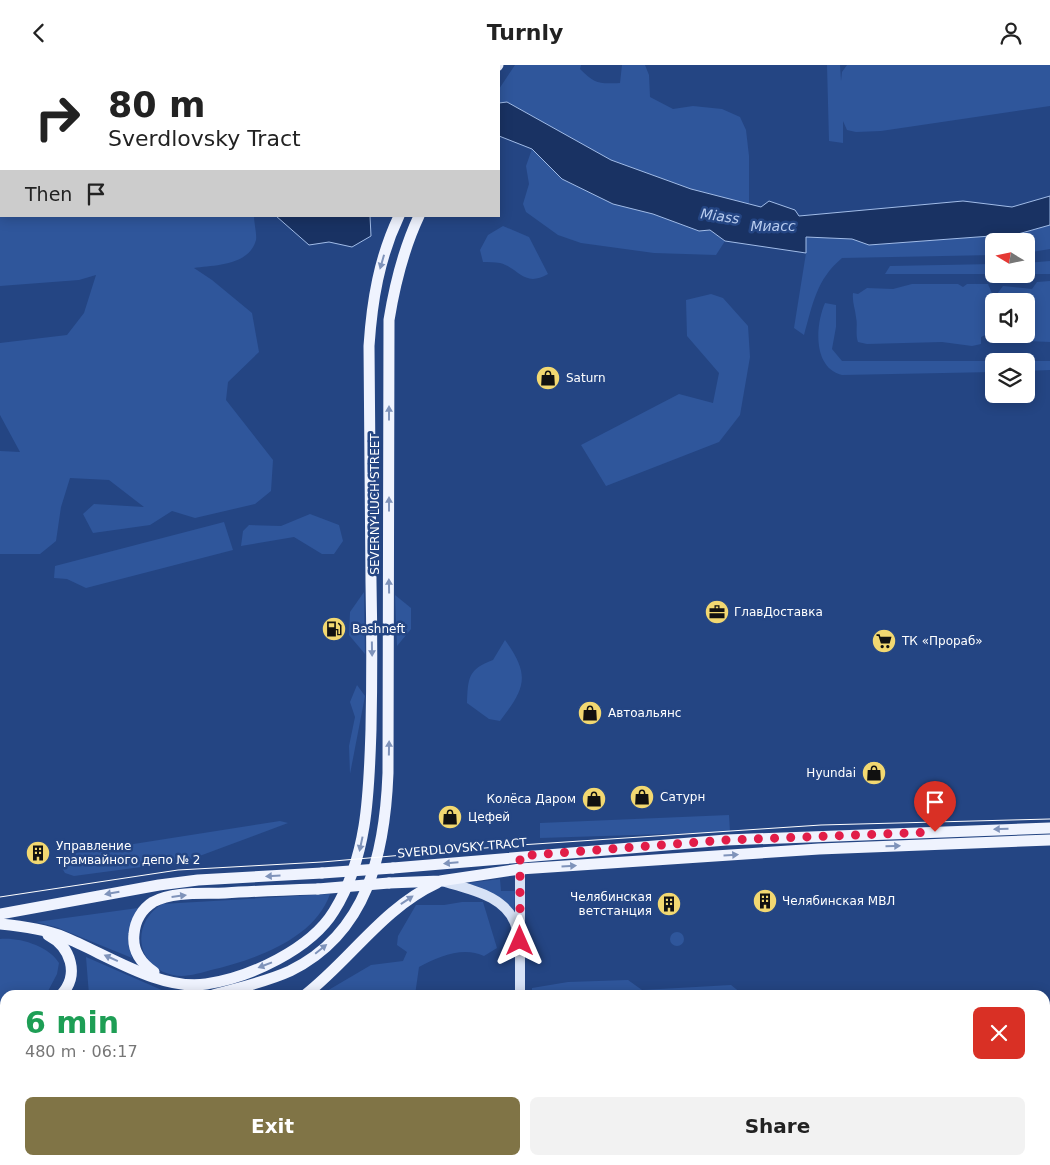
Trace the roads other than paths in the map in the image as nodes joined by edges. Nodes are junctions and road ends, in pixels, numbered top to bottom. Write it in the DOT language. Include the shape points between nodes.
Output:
graph roads {
  1 [pos="399,217"];
  2 [pos="419,217"];
  3 [pos="1050,827"];
  4 [pos="1050,839"];
  5 [pos="520,856"];
  6 [pos="520,869"];
  7 [pos="440,881"];
  8 [pos="0,914"];
  9 [pos="0,924"];
  10 [pos="30,927"];
  11 [pos="520,941"];
  12 [pos="176,983"];
  13 [pos="64,990"];
  14 [pos="229,990"];
  15 [pos="311,990"];
  16 [pos="520,990"];
  1 -- 12 [label="main road, SEVERNY LUCH STREET, one-way" via="382,263 372,311 372,673 368,796 356,867 332,914 311,938 282,959 206,985"];
  14 -- 2 [label="main road, SEVERNY LUCH STREET, one-way" via="290,971 323,949 350,921 375,869 387,797 389,319 403,252"];
  3 -- 5 [label="main road, SVERDLOVSKY TRACT, one-way" via="726,840"];
  6 -- 4 [label="main road, SVERDLOVSKY TRACT, one-way" via="819,849"];
  5 -- 6 [label="main road"];
  5 -- 8 [label="main road, SVERDLOVSKY TRACT, one-way, bridge" via="393,868 198,880"];
  6 -- 7 [label="main road, SVERDLOVSKY TRACT"];
  6 -- 11 [label="main road"];
  7 -- 11 [label="main road" via="498,902 516,924"];
  12 -- 7 [label="main road, SVERDLOVSKY TRACT, one-way, bridge" via="144,965 135,950 135,925 152,903 181,895"];
  15 -- 7 [label="main road, SVERDLOVSKY TRACT, one-way" via="398,906"];
  9 -- 10 [label="main road"];
  12 -- 10 [label="main road, one-way" via="150,975 63,936"];
  10 -- 13 [label="main road" via="64,947 73,972"];
  11 -- 16 [label="main road"];
}
